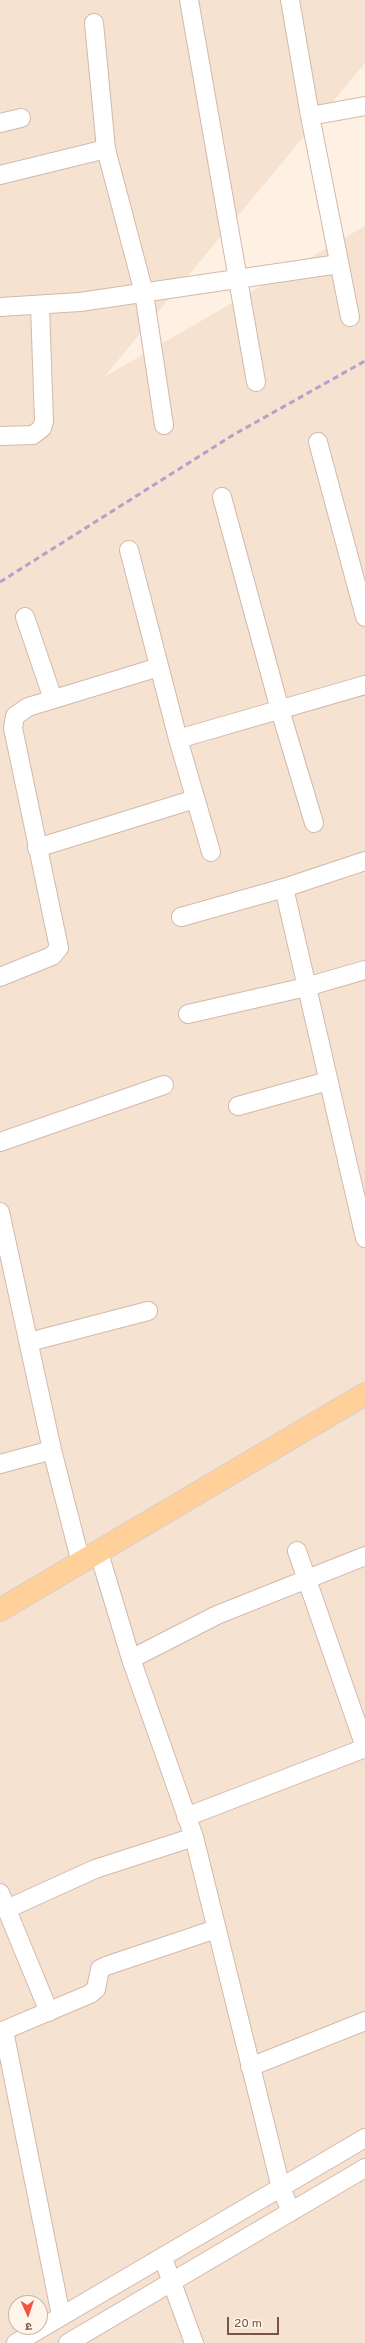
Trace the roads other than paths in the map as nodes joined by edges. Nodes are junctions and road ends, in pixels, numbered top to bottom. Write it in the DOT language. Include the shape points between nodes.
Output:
graph roads {
  1 [pos="189,0"];
  2 [pos="290,0"];
  3 [pos="94,23"];
  4 [pos="365,106"];
  5 [pos="310,116"];
  6 [pos="21,118"];
  7 [pos="0,123"];
  8 [pos="106,149"];
  9 [pos="0,175"];
  10 [pos="339,264"];
  11 [pos="237,279"];
  12 [pos="144,293"];
  13 [pos="40,306"];
  14 [pos="0,307"];
  15 [pos="350,317"];
  16 [pos="256,382"];
  17 [pos="164,425"];
  18 [pos="0,436"];
  19 [pos="318,442"];
  20 [pos="222,497"];
  21 [pos="129,550"];
  22 [pos="25,617"];
  23 [pos="365,617"];
  24 [pos="160,667"];
  25 [pos="365,685"];
  26 [pos="53,699"];
  27 [pos="280,710"];
  28 [pos="178,739"];
  29 [pos="195,799"];
  30 [pos="314,823"];
  31 [pos="37,848"];
  32 [pos="211,852"];
  33 [pos="365,861"];
  34 [pos="284,888"];
  35 [pos="181,917"];
  36 [pos="365,970"];
  37 [pos="0,977"];
  38 [pos="306,987"];
  39 [pos="188,1014"];
  40 [pos="328,1081"];
  41 [pos="164,1085"];
  42 [pos="238,1106"];
  43 [pos="0,1142"];
  44 [pos="0,1212"];
  45 [pos="365,1238"];
  46 [pos="148,1311"];
  47 [pos="29,1342"];
  48 [pos="365,1394"];
  49 [pos="52,1450"];
  50 [pos="0,1464"];
  51 [pos="297,1551"];
  52 [pos="365,1556"];
  53 [pos="90,1558"];
  54 [pos="306,1580"];
  55 [pos="0,1610"];
  56 [pos="132,1659"];
  57 [pos="365,1747"];
  58 [pos="186,1817"];
  59 [pos="194,1838"];
  60 [pos="0,1893"];
  61 [pos="7,1909"];
  62 [pos="216,1929"];
  63 [pos="49,2012"];
  64 [pos="365,2021"];
  65 [pos="2,2031"];
  66 [pos="250,2067"];
  67 [pos="365,2138"];
  68 [pos="365,2168"];
  69 [pos="281,2188"];
  70 [pos="291,2212"];
  71 [pos="163,2258"];
  72 [pos="173,2283"];
  73 [pos="61,2316"];
  74 [pos="16,2343"];
  75 [pos="68,2343"];
  76 [pos="194,2343"];
  1 -- 11 [label="street"];
  2 -- 5 [label="street"];
  3 -- 8 [label="street"];
  4 -- 5 [label="street"];
  5 -- 10 [label="street"];
  6 -- 7 [label="street"];
  8 -- 9 [label="street"];
  8 -- 12 [label="street"];
  10 -- 11 [label="street"];
  10 -- 15 [label="street"];
  11 -- 12 [label="street"];
  11 -- 16 [label="street"];
  12 -- 13 [label="street"];
  12 -- 17 [label="street"];
  13 -- 14 [label="street"];
  13 -- 18 [label="street" via="44,421 42,428 33,435"];
  19 -- 23 [label="street"];
  20 -- 27 [label="street"];
  21 -- 24 [label="street"];
  22 -- 26 [label="street"];
  24 -- 26 [label="street"];
  24 -- 28 [label="street"];
  25 -- 27 [label="street"];
  26 -- 31 [label="street" via="23,710 14,716 13,721"];
  27 -- 28 [label="street"];
  27 -- 30 [label="street"];
  28 -- 29 [label="street"];
  29 -- 31 [label="street"];
  29 -- 32 [label="street"];
  31 -- 37 [label="street" via="59,948 52,956"];
  33 -- 34 [label="street"];
  34 -- 35 [label="street"];
  34 -- 38 [label="street"];
  36 -- 38 [label="street"];
  38 -- 39 [label="street"];
  38 -- 40 [label="street"];
  40 -- 42 [label="street"];
  40 -- 45 [label="street"];
  41 -- 43 [label="street"];
  44 -- 47 [label="street"];
  46 -- 47 [label="street"];
  47 -- 49 [label="street"];
  48 -- 53 [label="main road"];
  49 -- 50 [label="street"];
  49 -- 53 [label="street"];
  51 -- 54 [label="street"];
  52 -- 54 [label="street"];
  53 -- 55 [label="main road"];
  53 -- 56 [label="street"];
  54 -- 56 [label="street" via="216,1615"];
  54 -- 57 [label="street"];
  56 -- 58 [label="street"];
  57 -- 58 [label="street"];
  58 -- 59 [label="street"];
  59 -- 61 [label="street" via="95,1869"];
  59 -- 62 [label="street"];
  60 -- 61 [label="street"];
  61 -- 63 [label="street"];
  62 -- 63 [label="street" via="106,1966 99,1972 94,1992"];
  62 -- 66 [label="street"];
  63 -- 65 [label="street"];
  64 -- 66 [label="street"];
  65 -- 73 [label="street"];
  66 -- 69 [label="street"];
  67 -- 69 [label="street"];
  68 -- 70 [label="street"];
  69 -- 70 [label="street"];
  69 -- 71 [label="street"];
  70 -- 72 [label="street"];
  71 -- 72 [label="street"];
  71 -- 73 [label="street"];
  72 -- 75 [label="street"];
  72 -- 76 [label="street"];
  73 -- 74 [label="street"];
}
